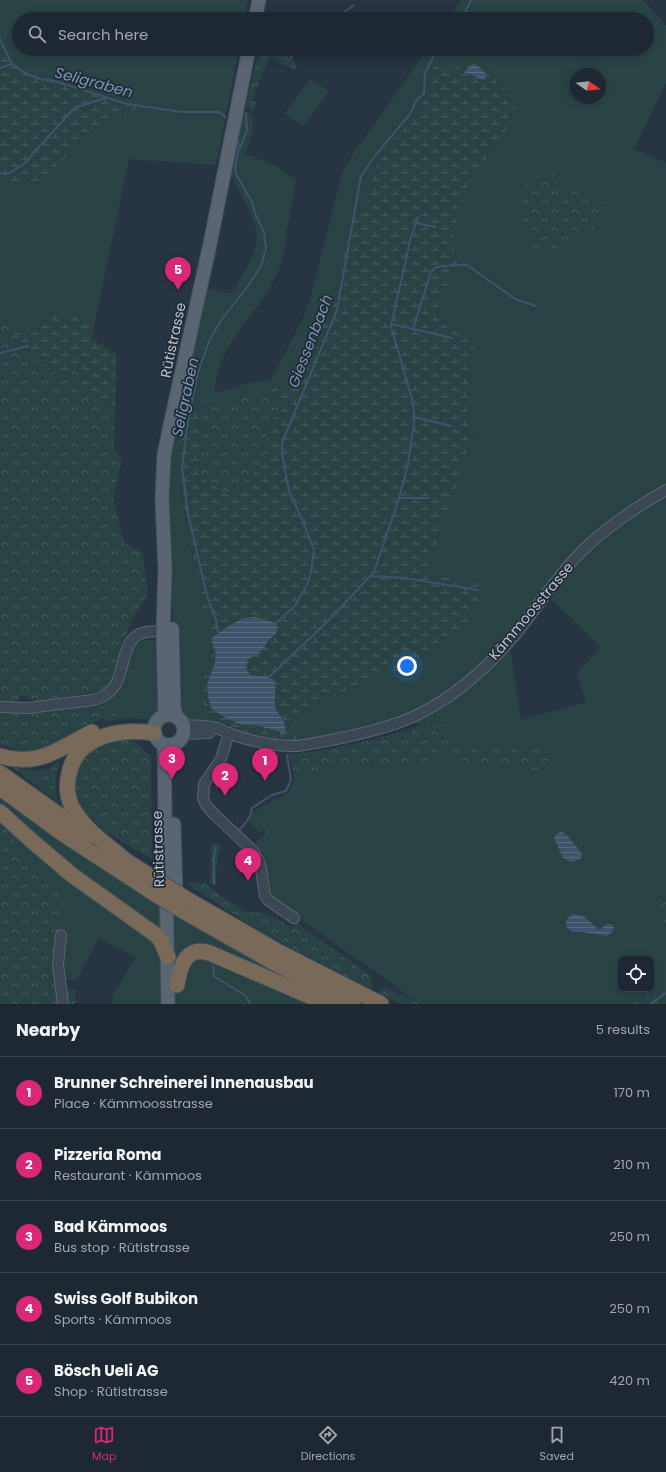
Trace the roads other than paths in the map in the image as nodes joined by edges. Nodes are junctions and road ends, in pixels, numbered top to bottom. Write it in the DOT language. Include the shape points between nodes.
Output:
graph roads {
  1 [pos="259,0"];
  2 [pos="256,12"];
  3 [pos="248,56"];
  4 [pos="666,490"];
  5 [pos="168,631"];
  6 [pos="0,707"];
  7 [pos="169,724"];
  8 [pos="228,733"];
  9 [pos="168,744"];
  10 [pos="0,756"];
  11 [pos="0,773"];
  12 [pos="0,788"];
  13 [pos="0,812"];
  14 [pos="124,859"];
  15 [pos="155,887"];
  16 [pos="185,905"];
  17 [pos="294,918"];
  18 [pos="61,935"];
  19 [pos="170,953"];
  20 [pos="177,985"];
  21 [pos="63,1004"];
  22 [pos="168,1004"];
  23 [pos="177,1004"];
  24 [pos="328,1004"];
  25 [pos="353,1004"];
  26 [pos="381,1004"];
  1 -- 2 [label="main road"];
  3 -- 5 [label="main road, Rütistrasse" via="165,448 162,491"];
  4 -- 8 [label="street, Kämmoosstrasse" via="621,519 586,547 505,646 460,688 431,708 384,727 306,745 272,744"];
  5 -- 6 [label="street" via="142,633 132,640 116,685 102,698 35,707"];
  5 -- 7 [label="main road, Rütistrasse" via="165,709"];
  7 -- 8 [label="street, Kämmoosstrasse"];
  7 -- 9 [label="main road" via="158,740"];
  7 -- 9 [label="main road" via="179,740"];
  7 -- 10 [label="highway" via="119,724 104,727 59,751 36,759 20,760"];
  7 -- 14 [label="highway" via="142,731 122,732 91,742 81,750 70,769 68,793 75,811 88,827"];
  8 -- 17 [label="street" via="221,759 204,784 203,798 213,813 258,857 266,898"];
  9 -- 19 [label="main road, Rütistrasse"];
  11 -- 14 [label="highway"];
  12 -- 15 [label="highway" via="63,834"];
  13 -- 19 [label="highway" via="72,875 156,935"];
  14 -- 15 [label="highway" via="138,868"];
  15 -- 16 [label="highway, bridge"];
  16 -- 25 [label="highway" via="271,961"];
  16 -- 26 [label="highway"];
  18 -- 21 [label="street" via="58,965"];
  19 -- 20 [label="main road"];
  19 -- 22 [label="main road"];
  20 -- 23 [label="main road"];
  20 -- 24 [label="highway" via="180,967 185,959 194,953 204,951"];
}
